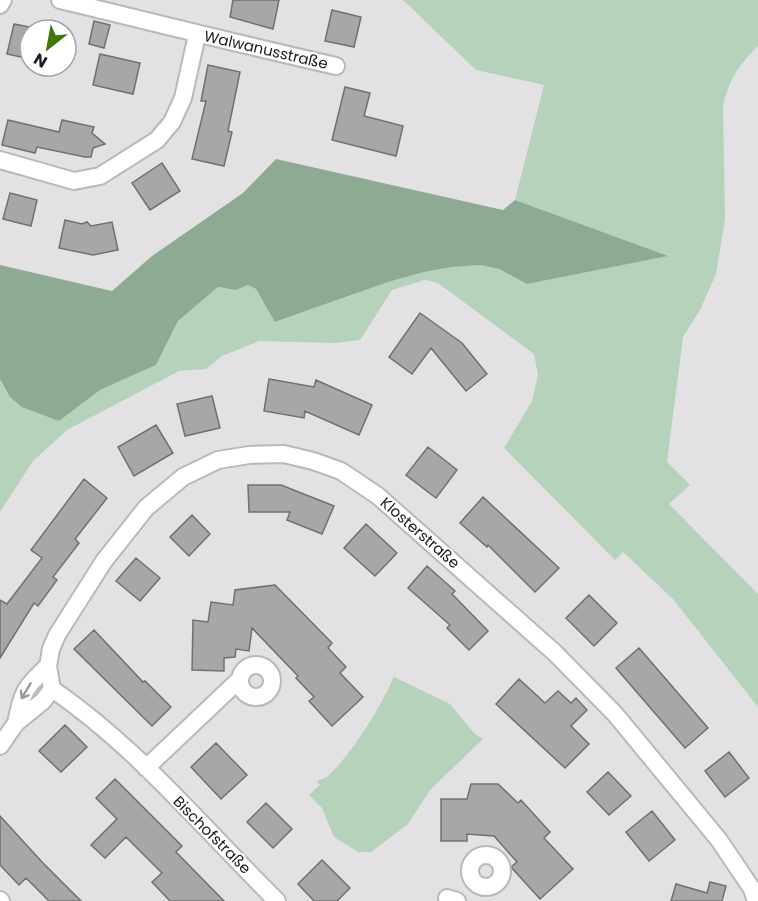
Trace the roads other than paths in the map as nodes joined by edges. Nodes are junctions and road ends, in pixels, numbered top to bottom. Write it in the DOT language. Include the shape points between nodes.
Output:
graph roads {
  1 [pos="3,0"];
  2 [pos="60,0"];
  3 [pos="0,5"];
  4 [pos="197,35"];
  5 [pos="336,66"];
  6 [pos="0,160"];
  7 [pos="48,666"];
  8 [pos="240,679"];
  9 [pos="52,689"];
  10 [pos="16,723"];
  11 [pos="0,746"];
  12 [pos="146,768"];
  13 [pos="277,901"];
  14 [pos="756,901"];
  1 -- 3 [label="street"];
  2 -- 4 [label="street, Walwanusstraße"];
  4 -- 5 [label="street, Walwanusstraße"];
  4 -- 6 [label="street, Walwanusstraße" via="183,98 172,122 157,140 100,176 74,181"];
  7 -- 9 [label="street, Klosterstraße"];
  7 -- 10 [label="street, one-way" via="25,688"];
  7 -- 14 [label="street, Klosterstraße" via="57,635 104,561 146,508 183,477 218,460 249,454 284,454 313,460 341,471 378,496 555,653 615,714 719,840"];
  8 -- 12 [label="street"];
  9 -- 10 [label="street" via="44,701"];
  9 -- 12 [label="street, Bischofstraße" via="79,707"];
  10 -- 11 [label="street"];
  12 -- 13 [label="street, Bischofstraße"];
}
